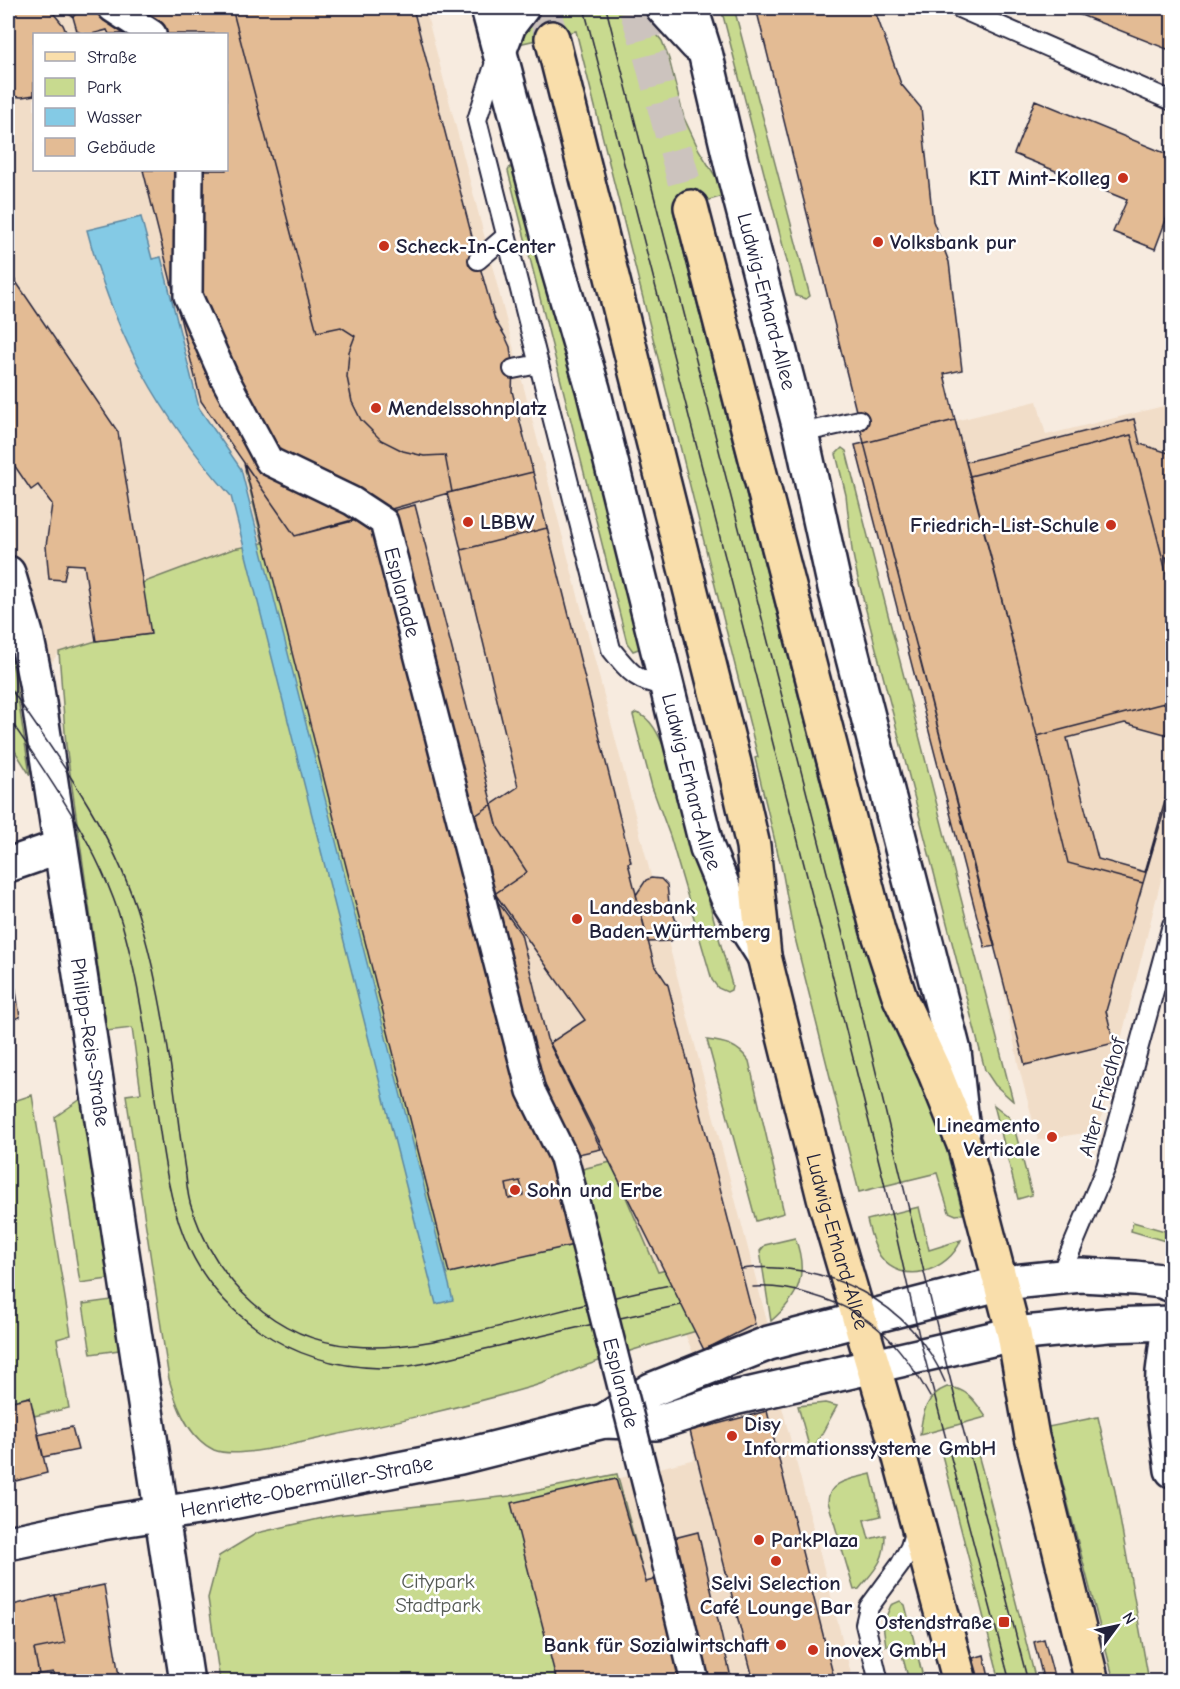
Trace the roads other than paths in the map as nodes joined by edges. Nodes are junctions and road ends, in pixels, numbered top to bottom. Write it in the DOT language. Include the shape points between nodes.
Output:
graph roads {
  1 [pos="112,8"];
  2 [pos="488,8"];
  3 [pos="522,8"];
  4 [pos="663,8"];
  5 [pos="691,8"];
  6 [pos="959,8"];
  7 [pos="150,33"];
  8 [pos="552,38"];
  9 [pos="500,49"];
  10 [pos="706,56"];
  11 [pos="1173,101"];
  12 [pos="189,171"];
  13 [pos="691,207"];
  14 [pos="506,237"];
  15 [pos="478,260"];
  16 [pos="538,364"];
  17 [pos="513,369"];
  18 [pos="859,420"];
  19 [pos="801,433"];
  20 [pos="8,573"];
  21 [pos="668,687"];
  22 [pos="60,847"];
  23 [pos="8,865"];
  24 [pos="1173,925"];
  25 [pos="764,956"];
  26 [pos="531,1091"];
  27 [pos="539,1143"];
  28 [pos="965,1148"];
  29 [pos="1060,1276"];
  30 [pos="1002,1283"];
  31 [pos="1173,1285"];
  32 [pos="859,1320"];
  33 [pos="1171,1323"];
  34 [pos="1014,1334"];
  35 [pos="873,1367"];
  36 [pos="604,1421"];
  37 [pos="1173,1470"];
  38 [pos="163,1515"];
  39 [pos="917,1522"];
  40 [pos="8,1544"];
  41 [pos="187,1682"];
  42 [pos="695,1682"];
  43 [pos="879,1682"];
  44 [pos="960,1682"];
  45 [pos="1092,1682"];
  1 -- 7 [label="street"];
  2 -- 9 [label="street, Ludwig-Erhard-Allee"];
  3 -- 9 [label="street" via="509,25"];
  4 -- 10 [label="street"];
  5 -- 10 [label="street, Ludwig-Erhard-Allee"];
  6 -- 11 [label="lane"];
  8 -- 25 [label="main road" via="753,846"];
  9 -- 14 [label="lane" via="477,120"];
  9 -- 21 [label="street, Ludwig-Erhard-Allee" via="593,389"];
  10 -- 19 [label="street, Ludwig-Erhard-Allee"];
  12 -- 26 [label="street, Esplanade" via="188,296 225,379 269,461 352,501 384,522"];
  13 -- 28 [label="main road" via="878,931 900,998"];
  14 -- 15 [label="lane"];
  14 -- 16 [label="lane"];
  16 -- 17 [label="lane"];
  16 -- 21 [label="lane" via="611,649 645,683"];
  18 -- 19 [label="lane"];
  19 -- 28 [label="street, Ludwig-Erhard-Allee" via="835,588 954,1051"];
  20 -- 22 [label="street, Philipp-Reis-Straße" via="36,683"];
  21 -- 25 [label="street, Ludwig-Erhard-Allee" via="707,848 729,901"];
  22 -- 23 [label="street"];
  22 -- 38 [label="street, Philipp-Reis-Straße"];
  24 -- 29 [label="lane, Alter Friedhof" via="1106,1167"];
  25 -- 32 [label="main road, Ludwig-Erhard-Allee" via="824,1198"];
  26 -- 27 [label="street, Esplanade"];
  26 -- 42 [label="street, Esplanade, bridge" via="564,1158"];
  28 -- 30 [label="main road, Ludwig-Erhard-Allee"];
  29 -- 30 [label="street"];
  29 -- 31 [label="street" via="1135,1278"];
  30 -- 32 [label="street, Henriette-Obermüller-Straße"];
  30 -- 34 [label="main road, Ludwig-Erhard-Allee"];
  32 -- 35 [label="main road, Ludwig-Erhard-Allee"];
  32 -- 36 [label="street, Henriette-Obermüller-Straße" via="758,1347 651,1390"];
  33 -- 34 [label="street"];
  33 -- 37 [label="street" via="1162,1397"];
  34 -- 35 [label="street"];
  34 -- 45 [label="main road, Ludwig-Erhard-Allee" via="1032,1437"];
  35 -- 36 [label="street, Henriette-Obermüller-Straße" via="734,1398 656,1423"];
  35 -- 39 [label="main road, Ludwig-Erhard-Allee"];
  36 -- 38 [label="street, Henriette-Obermüller-Straße" via="460,1457"];
  38 -- 40 [label="street, Henriette-Obermüller-Straße" via="102,1523"];
  38 -- 41 [label="street, Philipp-Reis-Straße"];
  39 -- 43 [label="lane" via="900,1565 869,1607 866,1624"];
  39 -- 44 [label="main road, Ludwig-Erhard-Allee"];
}
